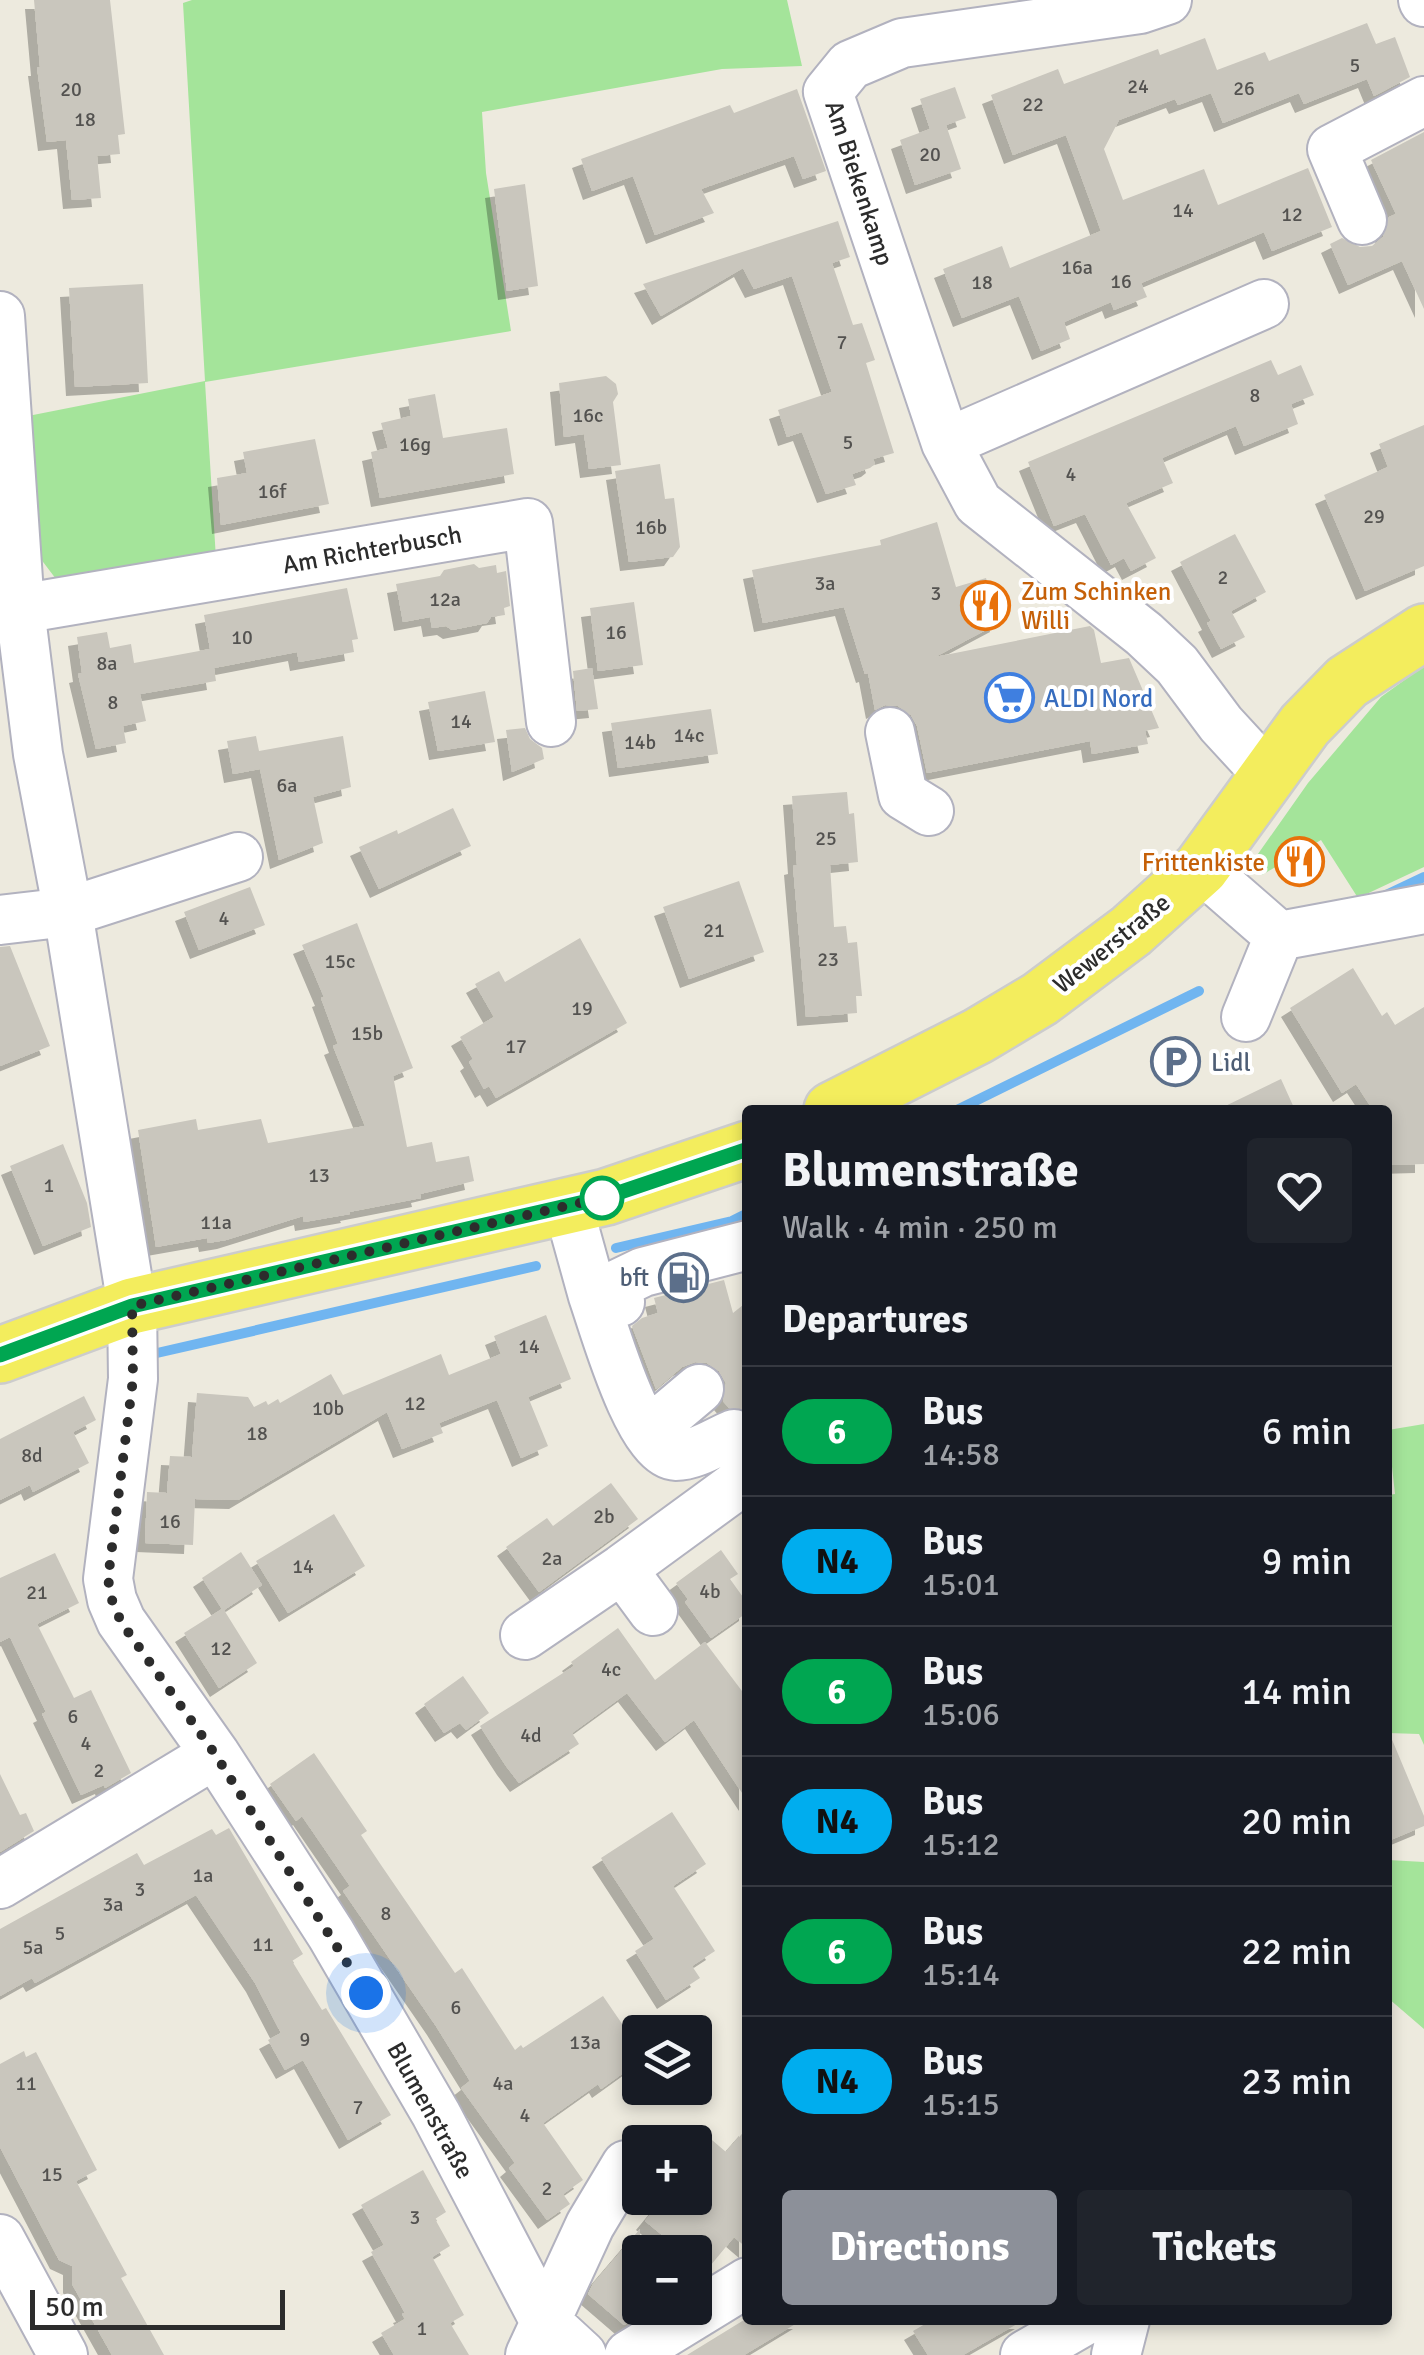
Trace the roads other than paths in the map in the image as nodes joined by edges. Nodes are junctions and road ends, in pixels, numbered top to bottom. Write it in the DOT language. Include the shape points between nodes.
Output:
graph roads {
  1 [pos="1166,0"];
  2 [pos="1424,101"];
  3 [pos="1362,220"];
  4 [pos="1264,304"];
  5 [pos="0,316"];
  6 [pos="946,443"];
  7 [pos="20,609"];
  8 [pos="1424,632"];
  9 [pos="551,722"];
  10 [pos="890,732"];
  11 [pos="1268,775"];
  12 [pos="929,811"];
  13 [pos="238,857"];
  14 [pos="1200,868"];
  15 [pos="1424,909"];
  16 [pos="68,912"];
  17 [pos="0,920"];
  18 [pos="1279,936"];
  19 [pos="1246,1017"];
  20 [pos="842,1105"];
  21 [pos="742,1151"];
  22 [pos="568,1206"];
  23 [pos="742,1247"];
  24 [pos="742,1268"];
  25 [pos="593,1296"];
  26 [pos="132,1306"];
  27 [pos="0,1355"];
  28 [pos="699,1389"];
  29 [pos="648,1432"];
  30 [pos="741,1456"];
  31 [pos="622,1569"];
  32 [pos="653,1612"];
  33 [pos="525,1635"];
  34 [pos="215,1754"];
  35 [pos="0,1884"];
  36 [pos="622,2172"];
  37 [pos="0,2239"];
  38 [pos="742,2286"];
  39 [pos="1077,2325"];
  40 [pos="1124,2325"];
  41 [pos="537,2338"];
  42 [pos="63,2355"];
  43 [pos="582,2355"];
  44 [pos="629,2355"];
  45 [pos="1025,2355"];
  46 [pos="1116,2355"];
  1 -- 6 [label="street, Am Biekenkamp" via="902,43 850,65 828,92"];
  2 -- 3 [label="street" via="1332,148"];
  4 -- 6 [label="street"];
  5 -- 7 [label="street"];
  6 -- 11 [label="street, Am Biekenkamp" via="978,504 1144,634"];
  7 -- 9 [label="street, Am Richterbusch" via="528,523"];
  7 -- 16 [label="street"];
  8 -- 11 [label="main road, Wewerstraße" via="1347,682"];
  10 -- 12 [label="street" via="903,796"];
  11 -- 14 [label="main road, Wewerstraße"];
  13 -- 16 [label="street"];
  14 -- 18 [label="street"];
  14 -- 20 [label="main road, Wewerstraße" via="1131,932 1040,1000"];
  15 -- 18 [label="street"];
  16 -- 17 [label="street"];
  16 -- 26 [label="street"];
  18 -- 19 [label="street"];
  21 -- 22 [label="main road"];
  22 -- 25 [label="street"];
  22 -- 26 [label="main road"];
  23 -- 25 [label="street" via="643,1272"];
  24 -- 25 [label="street" via="648,1301"];
  25 -- 29 [label="street" via="628,1397"];
  26 -- 27 [label="main road"];
  26 -- 34 [label="street, Blumenstraße" via="133,1379 110,1554 112,1600"];
  28 -- 29 [label="street"];
  29 -- 30 [label="street" via="676,1456"];
  30 -- 31 [label="street"];
  31 -- 32 [label="street"];
  31 -- 33 [label="street"];
  34 -- 35 [label="street"];
  34 -- 41 [label="street, Blumenstraße" via="436,2114"];
  36 -- 41 [label="street"];
  37 -- 42 [label="street"];
  38 -- 44 [label="street"];
  39 -- 45 [label="street"];
  40 -- 46 [label="street"];
  41 -- 43 [label="street, Blumenstraße"];
}
